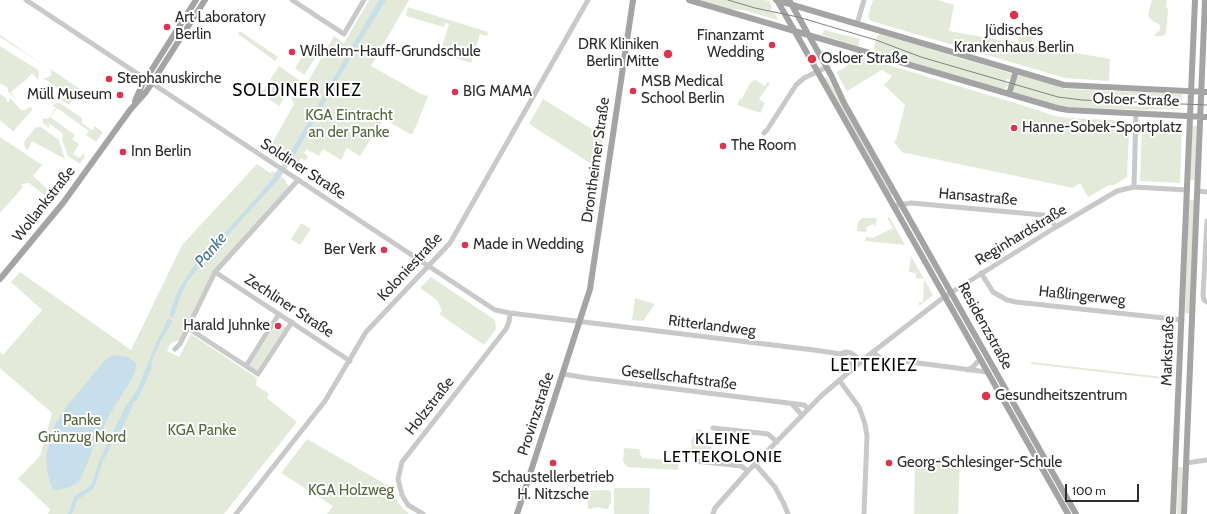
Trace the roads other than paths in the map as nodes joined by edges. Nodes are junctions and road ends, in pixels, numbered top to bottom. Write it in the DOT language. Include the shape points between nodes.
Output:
graph roads {
  1 [pos="26,0"];
  2 [pos="196,0"];
  3 [pos="205,0"];
  4 [pos="292,0"];
  5 [pos="364,0"];
  6 [pos="588,0"];
  7 [pos="633,0"];
  8 [pos="689,0"];
  9 [pos="777,0"];
  10 [pos="864,0"];
  11 [pos="1195,0"];
  12 [pos="1205,0"];
  13 [pos="790,2"];
  14 [pos="857,24"];
  15 [pos="794,30"];
  16 [pos="808,35"];
  17 [pos="156,64"];
  18 [pos="827,67"];
  19 [pos="162,68"];
  20 [pos="1016,71"];
  21 [pos="817,72"];
  22 [pos="149,81"];
  23 [pos="1191,91"];
  24 [pos="1204,92"];
  25 [pos="1009,94"];
  26 [pos="1136,113"];
  27 [pos="1190,116"];
  28 [pos="1200,116"];
  29 [pos="1207,116"];
  30 [pos="767,130"];
  31 [pos="298,180"];
  32 [pos="1134,187"];
  33 [pos="1187,190"];
  34 [pos="1198,192"];
  35 [pos="1207,192"];
  36 [pos="901,204"];
  37 [pos="893,206"];
  38 [pos="1207,221"];
  39 [pos="1056,227"];
  40 [pos="428,266"];
  41 [pos="215,272"];
  42 [pos="981,273"];
  43 [pos="0,279"];
  44 [pos="951,292"];
  45 [pos="944,297"];
  46 [pos="1207,302"];
  47 [pos="510,313"];
  48 [pos="279,314"];
  49 [pos="1182,320"];
  50 [pos="1192,321"];
  51 [pos="292,322"];
  52 [pos="580,322"];
  53 [pos="188,328"];
  54 [pos="175,349"];
  55 [pos="873,352"];
  56 [pos="841,354"];
  57 [pos="980,359"];
  58 [pos="350,361"];
  59 [pos="862,361"];
  60 [pos="246,366"];
  61 [pos="854,368"];
  62 [pos="968,370"];
  63 [pos="987,372"];
  64 [pos="563,374"];
  65 [pos="839,380"];
  66 [pos="1179,399"];
  67 [pos="1188,403"];
  68 [pos="792,404"];
  69 [pos="808,409"];
  70 [pos="802,416"];
  71 [pos="713,428"];
  72 [pos="777,442"];
  73 [pos="1207,460"];
  74 [pos="696,461"];
  75 [pos="1176,463"];
  76 [pos="1186,463"];
  77 [pos="755,464"];
  78 [pos="748,471"];
  79 [pos="236,514"];
  80 [pos="422,514"];
  81 [pos="517,514"];
  82 [pos="713,514"];
  83 [pos="788,514"];
  84 [pos="864,514"];
  85 [pos="1068,514"];
  86 [pos="1076,514"];
  87 [pos="1173,514"];
  88 [pos="1184,514"];
  1 -- 22 [label="street, Soldiner Straße"];
  2 -- 17 [label="main road"];
  3 -- 19 [label="main road"];
  4 -- 5 [label="street" via="344,34"];
  6 -- 40 [label="street, Koloniestraße" via="450,244"];
  7 -- 52 [label="main road, Drontheimer Straße" via="592,282"];
  8 -- 15 [label="main road, Osloer Straße"];
  9 -- 13 [label="main road, Osloer Straße"];
  9 -- 15 [label="main road, Residenzstraße"];
  10 -- 14 [label="street"];
  11 -- 23 [label="main road, Markstraße"];
  12 -- 24 [label="main road, Markstraße"];
  13 -- 14 [label="main road, Osloer Straße"];
  13 -- 16 [label="main road, Residenzstraße"];
  14 -- 20 [label="main road, Osloer Straße"];
  15 -- 16 [label="main road, Osloer Straße"];
  15 -- 21 [label="main road, Residenzstraße"];
  16 -- 18 [label="main road, Residenzstraße"];
  16 -- 25 [label="main road, Osloer Straße"];
  17 -- 19 [label="main road"];
  17 -- 22 [label="main road"];
  18 -- 21 [label="street"];
  18 -- 36 [label="main road, Residenzstraße" via="844,103"];
  19 -- 22 [label="main road"];
  20 -- 23 [label="main road, Osloer Straße" via="1068,86"];
  20 -- 25 [label="main road"];
  21 -- 30 [label="street" via="796,85"];
  21 -- 37 [label="main road, Residenzstraße"];
  22 -- 31 [label="street, Soldiner Straße"];
  22 -- 43 [label="main road, Wollankstraße" via="59,209"];
  23 -- 24 [label="main road, Osloer Straße"];
  23 -- 27 [label="main road, Markstraße"];
  24 -- 28 [label="main road, Markstraße"];
  25 -- 26 [label="main road, Osloer Straße" via="1062,110"];
  26 -- 27 [label="main road, Osloer Straße"];
  26 -- 32 [label="street"];
  27 -- 28 [label="main road, Osloer Straße"];
  27 -- 33 [label="main road, Markstraße"];
  28 -- 29 [label="main road, Osloer Straße"];
  28 -- 34 [label="main road, Markstraße"];
  31 -- 40 [label="street, Soldiner Straße"];
  31 -- 41 [label="street"];
  32 -- 33 [label="street, Reginhardstraße"];
  32 -- 39 [label="street, Reginhardstraße" via="1117,191"];
  33 -- 34 [label="main road"];
  33 -- 49 [label="main road, Markstraße"];
  34 -- 35 [label="street"];
  34 -- 50 [label="main road, Markstraße"];
  36 -- 37 [label="street, Hansastraße"];
  36 -- 39 [label="street, Hansastraße" via="1043,215"];
  36 -- 44 [label="main road, Residenzstraße"];
  37 -- 45 [label="main road, Residenzstraße"];
  38 -- 46 [label="street" via="1203,296"];
  39 -- 42 [label="street, Reginhardstraße"];
  40 -- 47 [label="street, Soldiner Straße" via="490,308"];
  40 -- 58 [label="street, Koloniestraße" via="366,332"];
  41 -- 48 [label="street, Zechliner Straße"];
  41 -- 53 [label="street"];
  42 -- 44 [label="street, Reginhardstraße"];
  42 -- 49 [label="street, Haßlingerweg" via="993,292 1011,301"];
  44 -- 45 [label="street, Reginhardstraße"];
  44 -- 86 [label="main road, Residenzstraße"];
  45 -- 55 [label="street, Reginhardstraße"];
  45 -- 57 [label="main road, Residenzstraße"];
  47 -- 52 [label="street, Soldiner Straße"];
  47 -- 80 [label="street, Holzstraße" via="506,329 402,462 398,479 402,495 408,504"];
  48 -- 51 [label="street, Zechliner Straße"];
  48 -- 60 [label="street"];
  49 -- 50 [label="main road, Haßlingerweg"];
  49 -- 66 [label="main road, Markstraße"];
  50 -- 67 [label="main road, Markstraße"];
  51 -- 58 [label="street, Zechliner Straße"];
  51 -- 60 [label="street" via="258,374"];
  52 -- 56 [label="street, Ritterlandweg"];
  52 -- 64 [label="main road, Provinzstraße"];
  53 -- 54 [label="street"];
  53 -- 60 [label="street"];
  55 -- 59 [label="street, Reginhardstraße"];
  55 -- 62 [label="street" via="880,358"];
  56 -- 59 [label="street, Ritterlandweg" via="851,353"];
  56 -- 61 [label="street"];
  57 -- 62 [label="street"];
  57 -- 63 [label="main road, Residenzstraße"];
  58 -- 79 [label="street, Koloniestraße" via="324,402"];
  59 -- 61 [label="street, Reginhardstraße"];
  61 -- 65 [label="street, Reginhardstraße"];
  62 -- 63 [label="street"];
  63 -- 85 [label="main road, Residenzstraße"];
  64 -- 68 [label="street, Gesellschaftstraße"];
  64 -- 81 [label="main road, Provinzstraße"];
  65 -- 69 [label="street, Reginhardstraße"];
  65 -- 84 [label="street" via="859,407 865,424 867,436"];
  66 -- 67 [label="main road"];
  66 -- 75 [label="main road, Markstraße"];
  67 -- 76 [label="main road, Markstraße"];
  68 -- 69 [label="street, Gesellschaftstraße" via="804,405"];
  68 -- 70 [label="street"];
  69 -- 70 [label="street, Reginhardstraße"];
  70 -- 72 [label="street, Reginhardstraße"];
  71 -- 72 [label="street" via="768,434"];
  72 -- 77 [label="street, Reginhardstraße"];
  73 -- 76 [label="street"];
  74 -- 78 [label="street" via="741,466"];
  75 -- 76 [label="main road"];
  75 -- 87 [label="main road, Markstraße"];
  76 -- 88 [label="main road, Markstraße"];
  77 -- 78 [label="street, Reginhardstraße"];
  77 -- 83 [label="street" via="775,487"];
  78 -- 82 [label="street, Reginhardstraße" via="715,508"];
}
